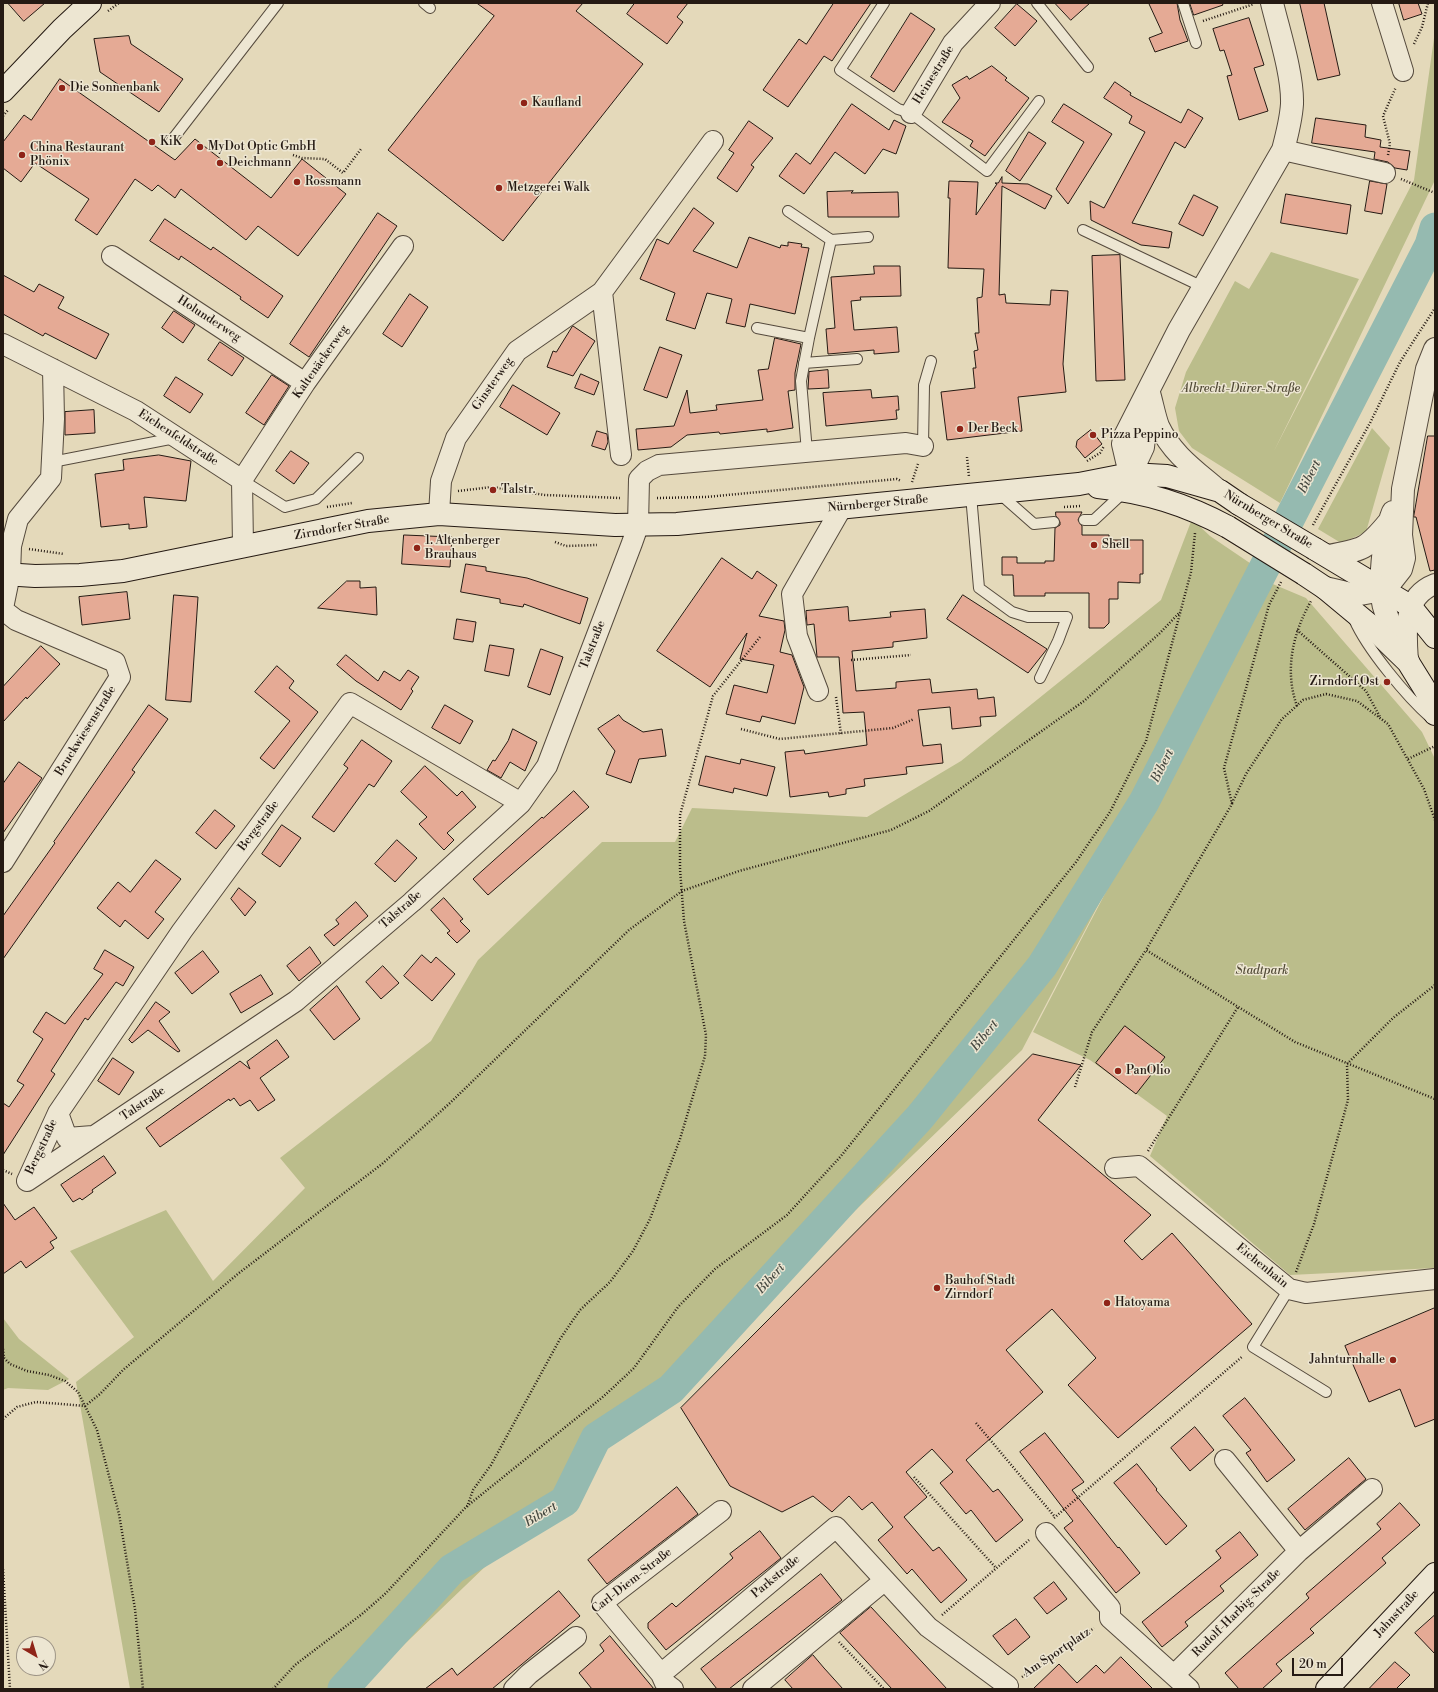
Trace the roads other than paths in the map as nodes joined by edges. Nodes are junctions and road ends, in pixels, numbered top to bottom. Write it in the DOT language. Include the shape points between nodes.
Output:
graph roads {
  1 [pos="90,3"];
  2 [pos="278,3"];
  3 [pos="884,3"];
  4 [pos="990,3"];
  5 [pos="1037,3"];
  6 [pos="1183,3"];
  7 [pos="1272,3"];
  8 [pos="1382,3"];
  9 [pos="1196,43"];
  10 [pos="1088,67"];
  11 [pos="1403,71"];
  12 [pos="3,91"];
  13 [pos="1039,101"];
  14 [pos="910,113"];
  15 [pos="172,140"];
  16 [pos="713,141"];
  17 [pos="1283,150"];
  18 [pos="1385,173"];
  19 [pos="788,211"];
  20 [pos="1083,230"];
  21 [pos="868,237"];
  22 [pos="831,240"];
  23 [pos="403,246"];
  24 [pos="112,256"];
  25 [pos="1203,287"];
  26 [pos="602,292"];
  27 [pos="757,328"];
  28 [pos="809,338"];
  29 [pos="3,344"];
  30 [pos="1435,349"];
  31 [pos="857,359"];
  32 [pos="931,361"];
  33 [pos="804,363"];
  34 [pos="53,370"];
  35 [pos="306,383"];
  36 [pos="1150,390"];
  37 [pos="178,438"];
  38 [pos="923,446"];
  39 [pos="807,452"];
  40 [pos="620,455"];
  41 [pos="358,458"];
  42 [pos="52,462"];
  43 [pos="242,480"];
  44 [pos="1128,482"];
  45 [pos="967,487"];
  46 [pos="1403,489"];
  47 [pos="1220,491"];
  48 [pos="999,492"];
  49 [pos="842,507"];
  50 [pos="439,514"];
  51 [pos="1084,520"];
  52 [pos="1054,522"];
  53 [pos="1389,522"];
  54 [pos="677,524"];
  55 [pos="638,526"];
  56 [pos="243,546"];
  57 [pos="1322,553"];
  58 [pos="1401,569"];
  59 [pos="5,573"];
  60 [pos="1435,584"];
  61 [pos="1383,589"];
  62 [pos="1319,592"];
  63 [pos="1410,606"];
  64 [pos="1348,607"];
  65 [pos="3,609"];
  66 [pos="1435,637"];
  67 [pos="1408,662"];
  68 [pos="1040,678"];
  69 [pos="827,691"];
  70 [pos="1435,714"];
  71 [pos="1435,722"];
  72 [pos="521,803"];
  73 [pos="3,862"];
  74 [pos="58,1113"];
  75 [pos="95,1136"];
  76 [pos="1115,1168"];
  77 [pos="27,1181"];
  78 [pos="1435,1279"];
  79 [pos="1289,1289"];
  80 [pos="1326,1392"];
  81 [pos="1225,1460"];
  82 [pos="1372,1489"];
  83 [pos="721,1511"];
  84 [pos="1045,1527"];
  85 [pos="1299,1551"];
  86 [pos="1435,1574"];
  87 [pos="884,1581"];
  88 [pos="602,1603"];
  89 [pos="576,1637"];
  90 [pos="1174,1675"];
  91 [pos="667,1681"];
  92 [pos="1007,1688"];
  93 [pos="514,1689"];
  94 [pos="753,1689"];
  95 [pos="1189,1689"];
  96 [pos="1327,1689"];
  1 -- 12 [label="main road" via="62,28"];
  2 -- 15 [label="lane"];
  3 -- 14 [label="lane" via="840,70 898,109"];
  4 -- 14 [label="street, Heinestraße" via="953,43"];
  5 -- 10 [label="lane"];
  6 -- 9 [label="lane"];
  7 -- 17 [label="main road" via="1290,80 1292,103"];
  8 -- 11 [label="street"];
  13 -- 14 [label="lane, Heinestraße" via="987,171"];
  16 -- 26 [label="street, Ginsterweg"];
  17 -- 18 [label="street"];
  17 -- 25 [label="main road"];
  19 -- 22 [label="lane"];
  20 -- 25 [label="lane"];
  21 -- 22 [label="lane"];
  22 -- 28 [label="lane"];
  23 -- 35 [label="street, Kaltenäckerweg"];
  24 -- 35 [label="street, Holunderweg"];
  25 -- 36 [label="main road"];
  26 -- 40 [label="street"];
  26 -- 50 [label="street, Ginsterweg" via="517,351 456,438 441,481"];
  27 -- 28 [label="lane"];
  28 -- 33 [label="lane"];
  29 -- 34 [label="street, Eichenfeldstraße"];
  30 -- 46 [label="main road" via="1426,369"];
  31 -- 33 [label="lane"];
  32 -- 38 [label="lane" via="924,385"];
  33 -- 39 [label="lane" via="801,381"];
  34 -- 37 [label="street, Eichenfeldstraße" via="136,411"];
  34 -- 42 [label="street"];
  35 -- 43 [label="street, Kaltenäckerweg"];
  36 -- 44 [label="main road" via="1123,444"];
  36 -- 47 [label="street" via="1159,425 1168,442"];
  37 -- 42 [label="lane"];
  37 -- 43 [label="street, Eichenfeldstraße"];
  38 -- 39 [label="street" via="906,443"];
  39 -- 55 [label="street" via="659,465 639,479"];
  41 -- 43 [label="lane" via="316,499 285,507"];
  42 -- 59 [label="street" via="51,478 18,520"];
  43 -- 56 [label="street"];
  44 -- 47 [label="main road, Nürnberger Straße" via="1167,476"];
  44 -- 48 [label="main road, Nürnberger Straße" via="1081,474"];
  44 -- 51 [label="lane" via="1094,520"];
  44 -- 62 [label="main road, Nürnberger Straße, bridge" via="1228,527 1304,574"];
  45 -- 48 [label="main road, Nürnberger Straße"];
  45 -- 49 [label="main road, Nürnberger Straße"];
  45 -- 68 [label="lane" via="979,588 1012,612 1028,617 1067,617"];
  46 -- 53 [label="main road"];
  46 -- 58 [label="main road" via="1401,535 1404,558"];
  47 -- 57 [label="main road, Nürnberger Straße, bridge"];
  48 -- 52 [label="lane" via="1034,524"];
  49 -- 54 [label="main road, Nürnberger Straße"];
  49 -- 69 [label="street" via="792,594 797,636"];
  50 -- 55 [label="main road, Zirndorfer Straße"];
  50 -- 56 [label="main road, Zirndorfer Straße" via="368,521"];
  53 -- 57 [label="main road" via="1369,545 1358,551"];
  53 -- 61 [label="main road" via="1381,571"];
  54 -- 55 [label="main road, Zirndorfer Straße"];
  55 -- 72 [label="street, Talstraße" via="547,766"];
  56 -- 59 [label="main road, Zirndorfer Straße" via="123,571 35,576"];
  57 -- 61 [label="main road, Nürnberger Straße"];
  58 -- 61 [label="main road"];
  58 -- 63 [label="main road"];
  59 -- 65 [label="street"];
  60 -- 63 [label="street" via="1426,588"];
  61 -- 62 [label="main road" via="1356,595"];
  61 -- 63 [label="main road, Nürnberger Straße"];
  61 -- 67 [label="main road" via="1384,609"];
  62 -- 64 [label="main road, Nürnberger Straße"];
  63 -- 66 [label="main road"];
  63 -- 67 [label="street"];
  64 -- 67 [label="main road, Nürnberger Straße"];
  64 -- 71 [label="lane" via="1359,631 1418,706"];
  65 -- 73 [label="street, Bruckwiesenstraße" via="16,620 115,662 120,677"];
  67 -- 70 [label="main road" via="1426,691"];
  72 -- 74 [label="street, Bergstraße" via="350,703 197,908"];
  72 -- 75 [label="street, Talstraße" via="412,902 296,1000"];
  74 -- 75 [label="street, Bergstraße" via="68,1138"];
  74 -- 77 [label="street, Bergstraße"];
  75 -- 77 [label="street, Talstraße"];
  76 -- 79 [label="street, Eichenhain" via="1139,1166"];
  78 -- 79 [label="street, Eichenhain" via="1306,1293"];
  79 -- 80 [label="lane" via="1253,1347"];
  81 -- 85 [label="street"];
  82 -- 85 [label="street, Rudolf-Harbig-Straße"];
  83 -- 88 [label="street, Carl-Diem-Straße"];
  84 -- 90 [label="street" via="1110,1608 1110,1618"];
  85 -- 90 [label="street, Rudolf-Harbig-Straße"];
  86 -- 96 [label="main road, Jahnstraße"];
  87 -- 91 [label="street, Parkstraße" via="836,1527"];
  87 -- 92 [label="street, Parkstraße" via="928,1627"];
  87 -- 94 [label="street"];
  88 -- 91 [label="street, Parkstraße"];
  89 -- 93 [label="street"];
  90 -- 95 [label="street"];
}
